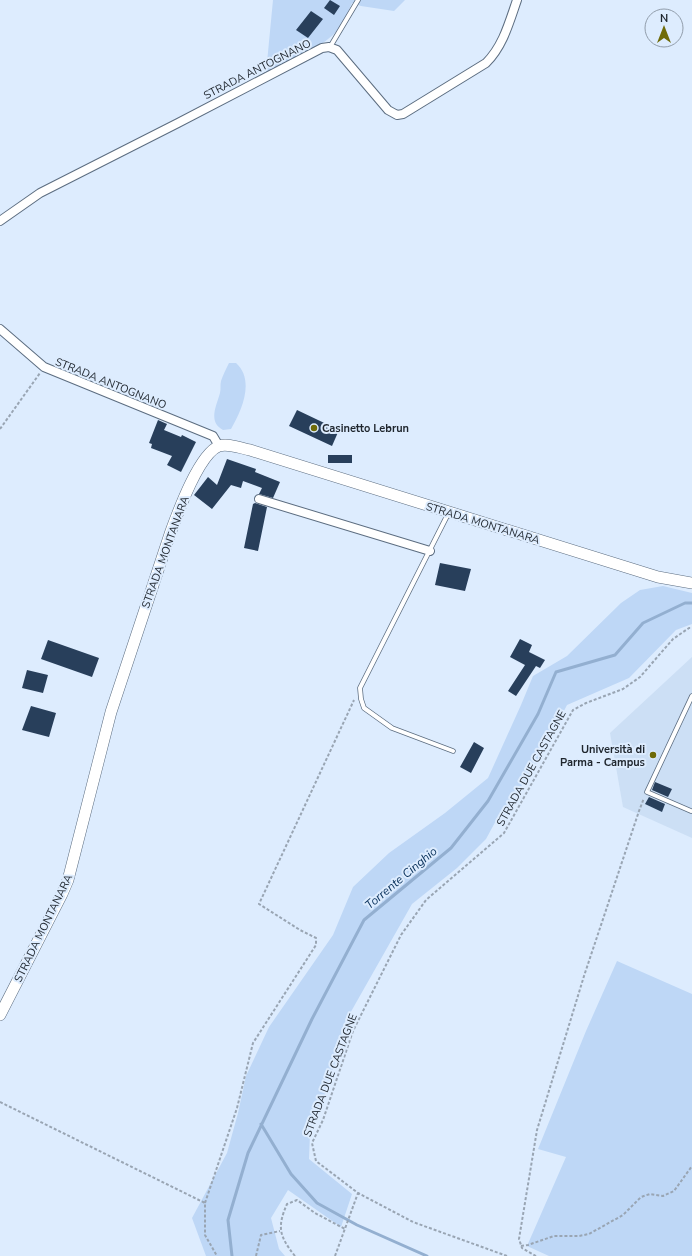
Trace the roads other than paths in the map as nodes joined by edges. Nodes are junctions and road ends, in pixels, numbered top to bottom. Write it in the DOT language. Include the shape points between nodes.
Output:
graph roads {
  1 [pos="358,0"];
  2 [pos="517,0"];
  3 [pos="329,47"];
  4 [pos="0,221"];
  5 [pos="0,329"];
  6 [pos="219,446"];
  7 [pos="259,499"];
  8 [pos="449,512"];
  9 [pos="430,551"];
  10 [pos="692,583"];
  11 [pos="692,696"];
  12 [pos="453,751"];
  13 [pos="691,811"];
  14 [pos="0,1015"];
  1 -- 3 [label="lane"];
  2 -- 3 [label="street, STRADA ANTOGNANO" via="504,38 495,54 486,63 403,114 397,115 388,110 337,50"];
  3 -- 4 [label="street, STRADA ANTOGNANO" via="322,48 40,193"];
  5 -- 6 [label="street, STRADA ANTOGNANO" via="44,367 213,436"];
  6 -- 8 [label="main road, STRADA MONTANARA" via="250,450"];
  6 -- 14 [label="main road, STRADA MONTANARA" via="206,458 196,473 171,531 111,712 68,880"];
  7 -- 9 [label="street"];
  8 -- 9 [label="lane"];
  8 -- 10 [label="main road, STRADA MONTANARA" via="658,577"];
  9 -- 12 [label="lane" via="360,688 361,699 364,708 392,728"];
  11 -- 13 [label="lane" via="647,792"];
}
